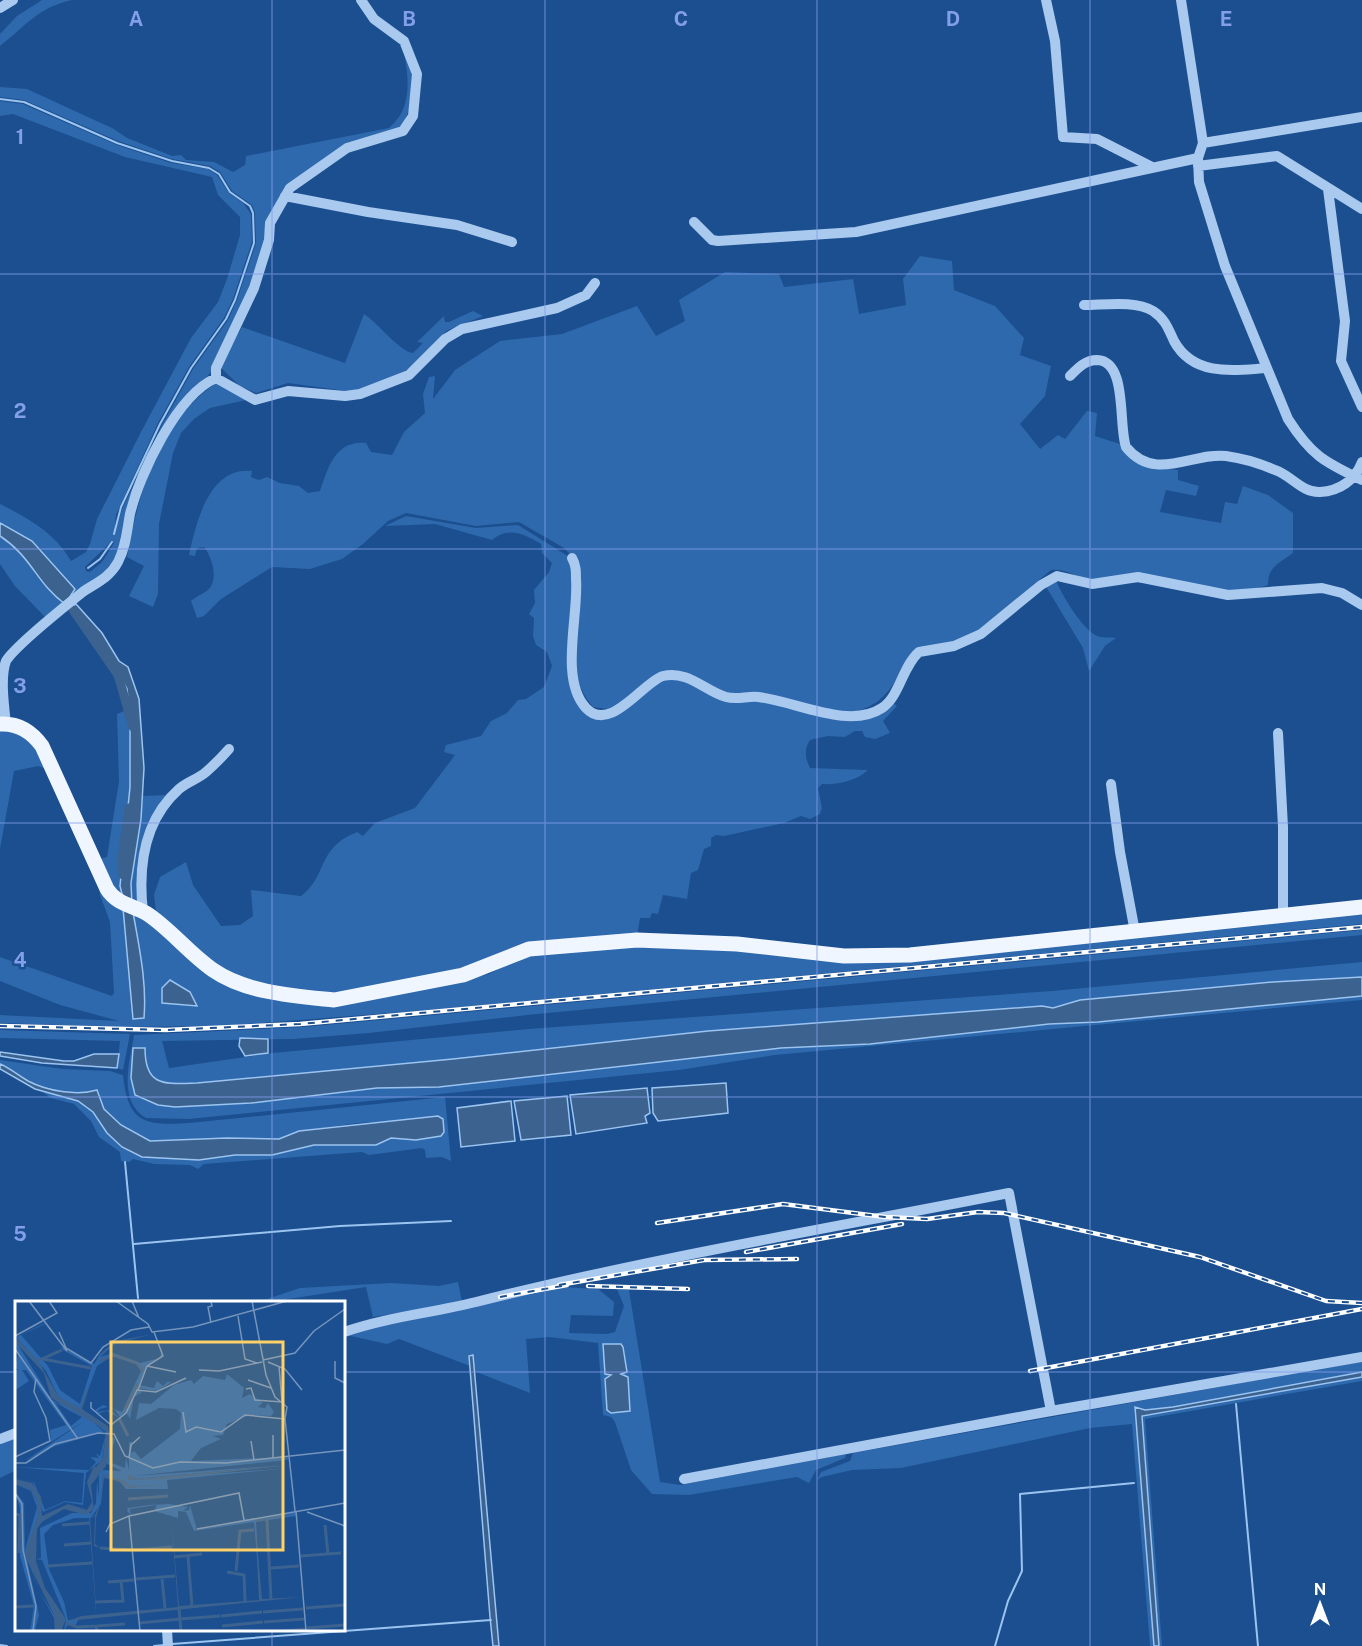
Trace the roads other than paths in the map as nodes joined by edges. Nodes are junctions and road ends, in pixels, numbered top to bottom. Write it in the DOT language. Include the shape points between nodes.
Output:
graph roads {
  1 [pos="13,0"];
  2 [pos="361,0"];
  3 [pos="1046,0"];
  4 [pos="1181,0"];
  5 [pos="0,8"];
  6 [pos="1362,117"];
  7 [pos="1203,143"];
  8 [pos="1198,162"];
  9 [pos="1152,167"];
  10 [pos="1328,189"];
  11 [pos="285,196"];
  12 [pos="1362,209"];
  13 [pos="694,222"];
  14 [pos="512,242"];
  15 [pos="595,284"];
  16 [pos="1084,304"];
  17 [pos="1266,368"];
  18 [pos="1070,376"];
  19 [pos="216,378"];
  20 [pos="1362,407"];
  21 [pos="1362,462"];
  22 [pos="1359,478"];
  23 [pos="572,558"];
  24 [pos="1362,605"];
  25 [pos="3,658"];
  26 [pos="3,724"];
  27 [pos="1278,733"];
  28 [pos="229,749"];
  29 [pos="1112,784"];
  30 [pos="1362,907"];
  31 [pos="132,908"];
  32 [pos="1283,916"];
  33 [pos="1135,932"];
  34 [pos="345,1332"];
  35 [pos="1362,1357"];
  36 [pos="1051,1411"];
  37 [pos="15,1433"];
  38 [pos="0,1439"];
  39 [pos="684,1479"];
  40 [pos="167,1631"];
  41 [pos="168,1646"];
  1 -- 5 [label="street"];
  2 -- 11 [label="street" via="374,19 404,41 409,52 417,74 413,116 403,131 347,148 293,184"];
  3 -- 9 [label="street" via="1055,41 1063,137 1097,139"];
  4 -- 7 [label="street"];
  6 -- 7 [label="street"];
  7 -- 8 [label="street"];
  8 -- 9 [label="street"];
  8 -- 10 [label="street" via="1277,156"];
  8 -- 17 [label="street" via="1199,182 1225,266"];
  9 -- 13 [label="street" via="855,232 717,241"];
  10 -- 12 [label="street"];
  10 -- 20 [label="street" via="1345,321 1341,361"];
  11 -- 14 [label="street" via="457,225"];
  11 -- 19 [label="street" via="270,224 254,288 216,368"];
  15 -- 19 [label="street" via="586,295 557,308 462,328 439,344 415,371 360,394 288,391 255,400"];
  16 -- 17 [label="street" via="1130,304 1151,310 1167,322 1186,357 1205,368"];
  17 -- 22 [label="street" via="1298,434 1326,463"];
  18 -- 22 [label="street" via="1087,361 1110,364 1118,380 1126,447 1142,460 1180,464 1226,456 1275,470 1305,489 1320,492"];
  19 -- 25 [label="street" via="198,389 184,406 148,466 123,549 108,576"];
  21 -- 22 [label="street"];
  23 -- 24 [label="street" via="577,603 571,664 583,704 588,711 598,714 621,709 651,682 676,675 730,698 764,698 844,718 874,712 889,701 919,652 954,646 981,634 1057,576 1092,584 1138,577 1228,596 1322,588 1342,593"];
  25 -- 26 [label="street"];
  26 -- 31 [label="main road" via="29,732 42,746 107,889 116,901"];
  27 -- 32 [label="street"];
  28 -- 31 [label="street" via="181,788 158,816 142,854 141,876"];
  29 -- 33 [label="street"];
  30 -- 32 [label="main road"];
  31 -- 33 [label="main road" via="228,978 271,991 334,1000 463,975 513,954 551,946 662,940 876,957"];
  32 -- 33 [label="main road"];
  34 -- 36 [label="street" via="626,1265 1009,1193"];
  35 -- 36 [label="street"];
  36 -- 39 [label="street"];
  37 -- 38 [label="street"];
  40 -- 41 [label="street"];
}
